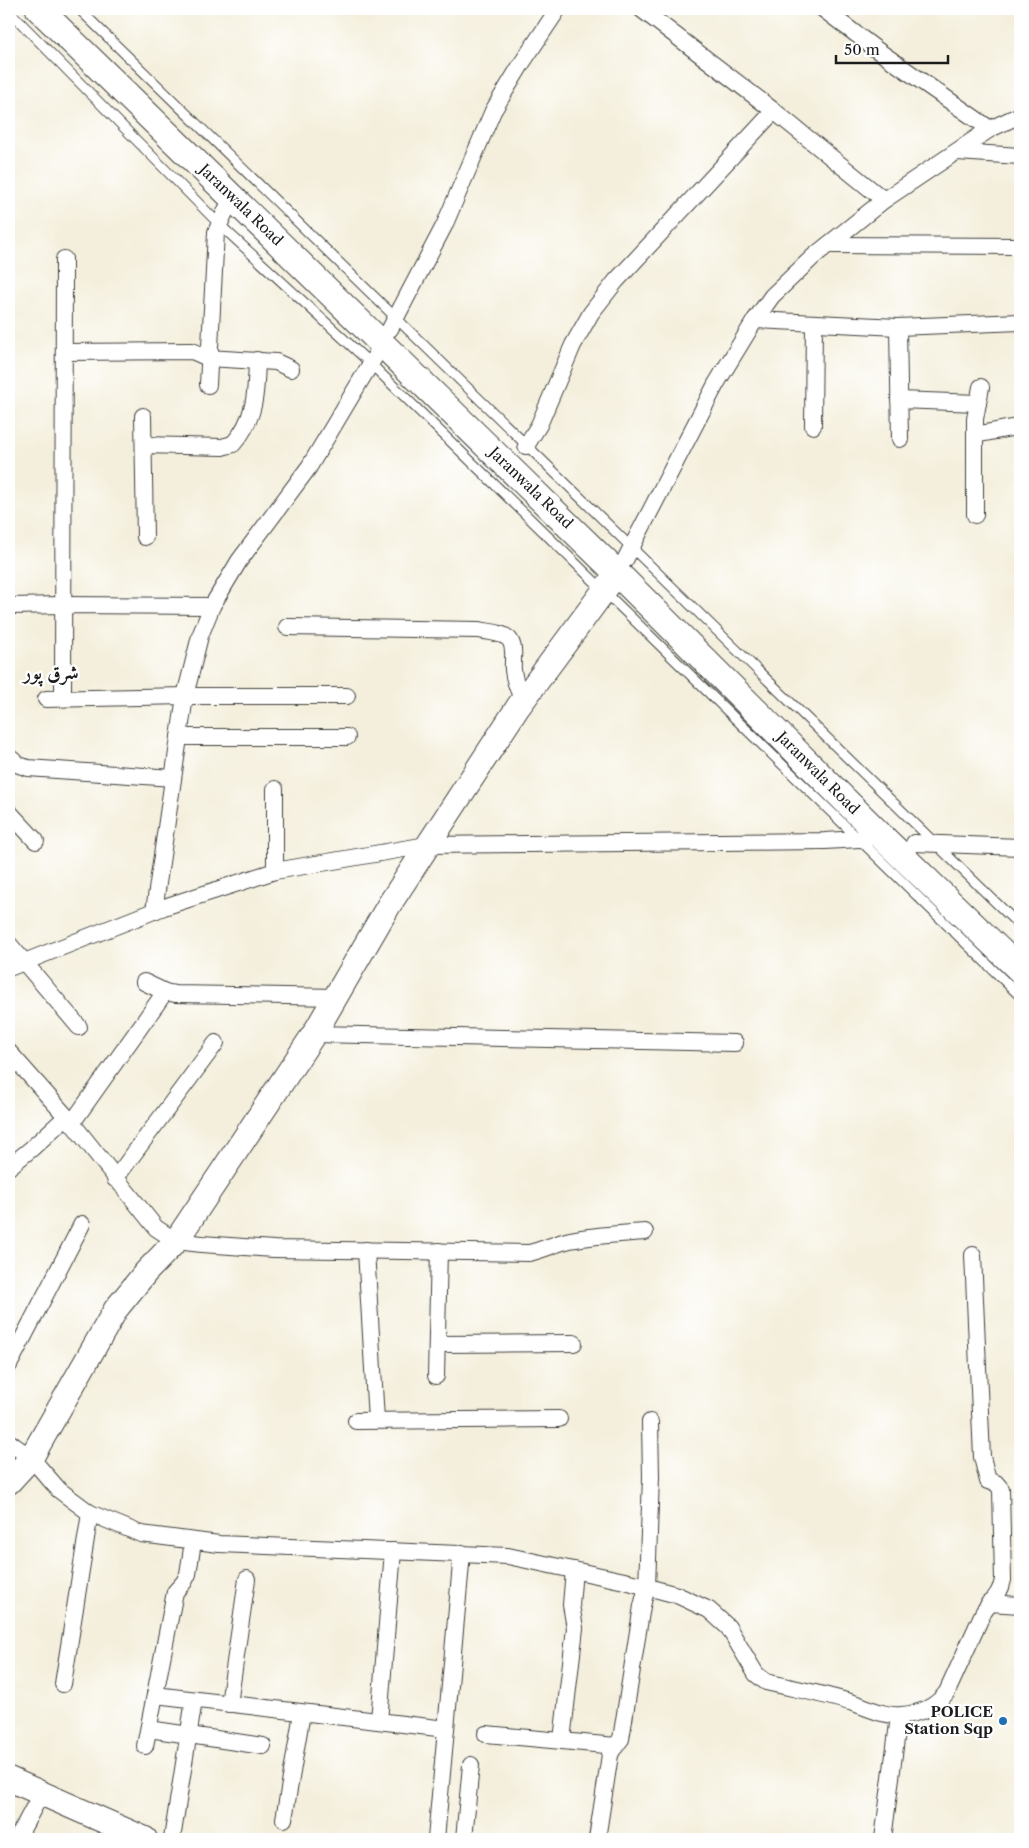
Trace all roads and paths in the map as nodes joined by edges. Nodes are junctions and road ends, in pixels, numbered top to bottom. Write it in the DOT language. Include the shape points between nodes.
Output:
graph roads {
  1 [pos="40,9"];
  2 [pos="62,9"];
  3 [pos="79,9"];
  4 [pos="558,9"];
  5 [pos="641,9"];
  6 [pos="823,9"];
  7 [pos="9,11"];
  8 [pos="774,111"];
  9 [pos="1020,115"];
  10 [pos="990,129"];
  11 [pos="956,152"];
  12 [pos="1020,156"];
  13 [pos="232,197"];
  14 [pos="884,200"];
  15 [pos="219,224"];
  16 [pos="828,245"];
  17 [pos="1020,246"];
  18 [pos="64,259"];
  19 [pos="755,320"];
  20 [pos="1020,322"];
  21 [pos="814,323"];
  22 [pos="898,327"];
  23 [pos="385,338"];
  24 [pos="64,352"];
  25 [pos="208,358"];
  26 [pos="257,360"];
  27 [pos="291,369"];
  28 [pos="208,385"];
  29 [pos="899,400"];
  30 [pos="143,416"];
  31 [pos="813,426"];
  32 [pos="1020,428"];
  33 [pos="975,435"];
  34 [pos="900,439"];
  35 [pos="144,445"];
  36 [pos="526,446"];
  37 [pos="975,515"];
  38 [pos="145,537"];
  39 [pos="620,568"];
  40 [pos="63,605"];
  41 [pos="9,606"];
  42 [pos="212,606"];
  43 [pos="287,627"];
  44 [pos="185,696"];
  45 [pos="347,696"];
  46 [pos="63,698"];
  47 [pos="46,699"];
  48 [pos="523,700"];
  49 [pos="178,737"];
  50 [pos="348,737"];
  51 [pos="9,757"];
  52 [pos="172,778"];
  53 [pos="275,789"];
  54 [pos="9,812"];
  55 [pos="870,837"];
  56 [pos="36,841"];
  57 [pos="925,843"];
  58 [pos="427,845"];
  59 [pos="1020,848"];
  60 [pos="275,871"];
  61 [pos="154,912"];
  62 [pos="1020,926"];
  63 [pos="9,944"];
  64 [pos="1020,946"];
  65 [pos="24,962"];
  66 [pos="9,968"];
  67 [pos="1020,970"];
  68 [pos="144,982"];
  69 [pos="166,992"];
  70 [pos="1020,996"];
  71 [pos="336,997"];
  72 [pos="79,1027"];
  73 [pos="314,1034"];
  74 [pos="216,1043"];
  75 [pos="736,1043"];
  76 [pos="9,1052"];
  77 [pos="69,1120"];
  78 [pos="9,1167"];
  79 [pos="115,1179"];
  80 [pos="82,1224"];
  81 [pos="646,1232"];
  82 [pos="176,1241"];
  83 [pos="366,1250"];
  84 [pos="439,1251"];
  85 [pos="973,1255"];
  86 [pos="574,1343"];
  87 [pos="437,1344"];
  88 [pos="9,1365"];
  89 [pos="436,1376"];
  90 [pos="559,1419"];
  91 [pos="376,1420"];
  92 [pos="356,1421"];
  93 [pos="650,1422"];
  94 [pos="9,1442"];
  95 [pos="31,1458"];
  96 [pos="9,1482"];
  97 [pos="90,1513"];
  98 [pos="193,1542"];
  99 [pos="393,1551"];
  100 [pos="462,1553"];
  101 [pos="574,1570"];
  102 [pos="247,1579"];
  103 [pos="646,1587"];
  104 [pos="989,1603"];
  105 [pos="1020,1605"];
  106 [pos="63,1684"];
  107 [pos="155,1695"];
  108 [pos="194,1700"];
  109 [pos="229,1704"];
  110 [pos="302,1713"];
  111 [pos="899,1716"];
  112 [pos="378,1721"];
  113 [pos="446,1728"];
  114 [pos="149,1729"];
  115 [pos="486,1734"];
  116 [pos="188,1735"];
  117 [pos="562,1740"];
  118 [pos="146,1746"];
  119 [pos="263,1746"];
  120 [pos="616,1746"];
  121 [pos="471,1765"];
  122 [pos="9,1779"];
  123 [pos="41,1794"];
  124 [pos="284,1819"];
  125 [pos="17,1839"];
  126 [pos="145,1839"];
  127 [pos="172,1839"];
  128 [pos="436,1839"];
  129 [pos="464,1839"];
  130 [pos="597,1839"];
  131 [pos="883,1839"];
  1 -- 13 [label="main road, Jaranwala Road"];
  2 -- 23 [label="main road, Jaranwala Road"];
  3 -- 23 [label="lane"];
  4 -- 23 [label="street" via="493,111 444,226"];
  5 -- 8 [label="street"];
  6 -- 10 [label="street"];
  7 -- 15 [label="lane"];
  8 -- 14 [label="street"];
  8 -- 36 [label="street" via="616,281 591,313"];
  9 -- 10 [label="street"];
  10 -- 11 [label="street"];
  11 -- 12 [label="street"];
  11 -- 14 [label="street"];
  13 -- 15 [label="street"];
  13 -- 23 [label="main road, Jaranwala Road"];
  14 -- 16 [label="street"];
  15 -- 23 [label="lane"];
  15 -- 25 [label="street"];
  16 -- 17 [label="street"];
  16 -- 19 [label="street" via="772,296"];
  18 -- 24 [label="street"];
  19 -- 21 [label="street"];
  19 -- 39 [label="street" via="716,384"];
  20 -- 22 [label="street"];
  21 -- 22 [label="street"];
  21 -- 31 [label="street"];
  22 -- 29 [label="street"];
  23 -- 36 [label="lane"];
  23 -- 39 [label="main road, Jaranwala Road"];
  23 -- 39 [label="lane"];
  23 -- 42 [label="street" via="309,467 239,562"];
  24 -- 25 [label="street" via="192,351"];
  24 -- 40 [label="street"];
  25 -- 26 [label="street"];
  25 -- 28 [label="street"];
  26 -- 27 [label="street" via="276,362"];
  26 -- 35 [label="street" via="254,408 233,444 222,447"];
  29 -- 33 [label="street" via="980,395"];
  29 -- 34 [label="street"];
  30 -- 35 [label="street"];
  32 -- 33 [label="street"];
  33 -- 37 [label="street"];
  35 -- 38 [label="street"];
  36 -- 39 [label="lane"];
  39 -- 48 [label="street"];
  39 -- 55 [label="main road, Jaranwala Road"];
  39 -- 57 [label="main road, Jaranwala Road"];
  40 -- 41 [label="street"];
  40 -- 42 [label="street"];
  40 -- 46 [label="street"];
  42 -- 44 [label="street" via="200,636"];
  43 -- 48 [label="street" via="479,630 500,634 509,639 512,646 515,685"];
  44 -- 45 [label="street"];
  44 -- 46 [label="street"];
  44 -- 49 [label="street"];
  46 -- 47 [label="street"];
  48 -- 58 [label="street"];
  49 -- 50 [label="street"];
  49 -- 52 [label="street"];
  51 -- 52 [label="street" via="28,768"];
  52 -- 61 [label="street"];
  53 -- 60 [label="street"];
  54 -- 56 [label="street"];
  55 -- 58 [label="street" via="826,841"];
  55 -- 67 [label="main road, Jaranwala Road"];
  55 -- 70 [label="lane"];
  57 -- 59 [label="street"];
  57 -- 62 [label="lane"];
  57 -- 64 [label="main road, Jaranwala Road"];
  58 -- 60 [label="street"];
  58 -- 71 [label="street"];
  60 -- 61 [label="street"];
  61 -- 65 [label="street"];
  63 -- 65 [label="street"];
  65 -- 66 [label="street"];
  65 -- 72 [label="street"];
  68 -- 69 [label="street"];
  69 -- 71 [label="street"];
  69 -- 77 [label="street"];
  71 -- 73 [label="street"];
  73 -- 75 [label="street"];
  73 -- 82 [label="street"];
  74 -- 79 [label="street"];
  76 -- 77 [label="street"];
  77 -- 78 [label="street"];
  77 -- 79 [label="street"];
  79 -- 82 [label="street" via="156,1228"];
  80 -- 88 [label="street"];
  81 -- 84 [label="street" via="572,1239 529,1253"];
  82 -- 83 [label="street" via="274,1249"];
  82 -- 95 [label="street" via="116,1309"];
  83 -- 84 [label="street"];
  83 -- 91 [label="street"];
  84 -- 87 [label="street"];
  85 -- 104 [label="street" via="982,1456 988,1481 1001,1489 1003,1580 1001,1590"];
  86 -- 87 [label="street"];
  87 -- 89 [label="street"];
  90 -- 91 [label="street"];
  91 -- 92 [label="street"];
  93 -- 103 [label="street"];
  94 -- 95 [label="street"];
  95 -- 96 [label="street"];
  95 -- 97 [label="street" via="59,1490"];
  97 -- 98 [label="street" via="141,1534"];
  97 -- 106 [label="street"];
  98 -- 99 [label="street"];
  98 -- 107 [label="street" via="188,1574 174,1592"];
  99 -- 100 [label="street"];
  99 -- 112 [label="street"];
  100 -- 101 [label="street" via="508,1556"];
  100 -- 113 [label="street"];
  101 -- 103 [label="street"];
  101 -- 117 [label="street" via="571,1605 575,1628"];
  102 -- 109 [label="street"];
  103 -- 111 [label="street" via="677,1595 709,1610 728,1627 756,1674 766,1682"];
  103 -- 120 [label="street" via="621,1739"];
  104 -- 105 [label="street"];
  104 -- 111 [label="street" via="941,1700 923,1711"];
  107 -- 108 [label="street"];
  107 -- 114 [label="street"];
  108 -- 109 [label="street"];
  108 -- 116 [label="street"];
  109 -- 110 [label="street"];
  110 -- 112 [label="street"];
  110 -- 124 [label="street"];
  111 -- 131 [label="street"];
  112 -- 113 [label="street"];
  113 -- 128 [label="street"];
  114 -- 116 [label="street"];
  114 -- 118 [label="street"];
  115 -- 117 [label="street"];
  116 -- 119 [label="street"];
  116 -- 127 [label="street"];
  117 -- 120 [label="street"];
  120 -- 130 [label="street" via="610,1755"];
  121 -- 129 [label="street"];
  122 -- 123 [label="street"];
  123 -- 125 [label="street"];
  123 -- 126 [label="street"];
}
